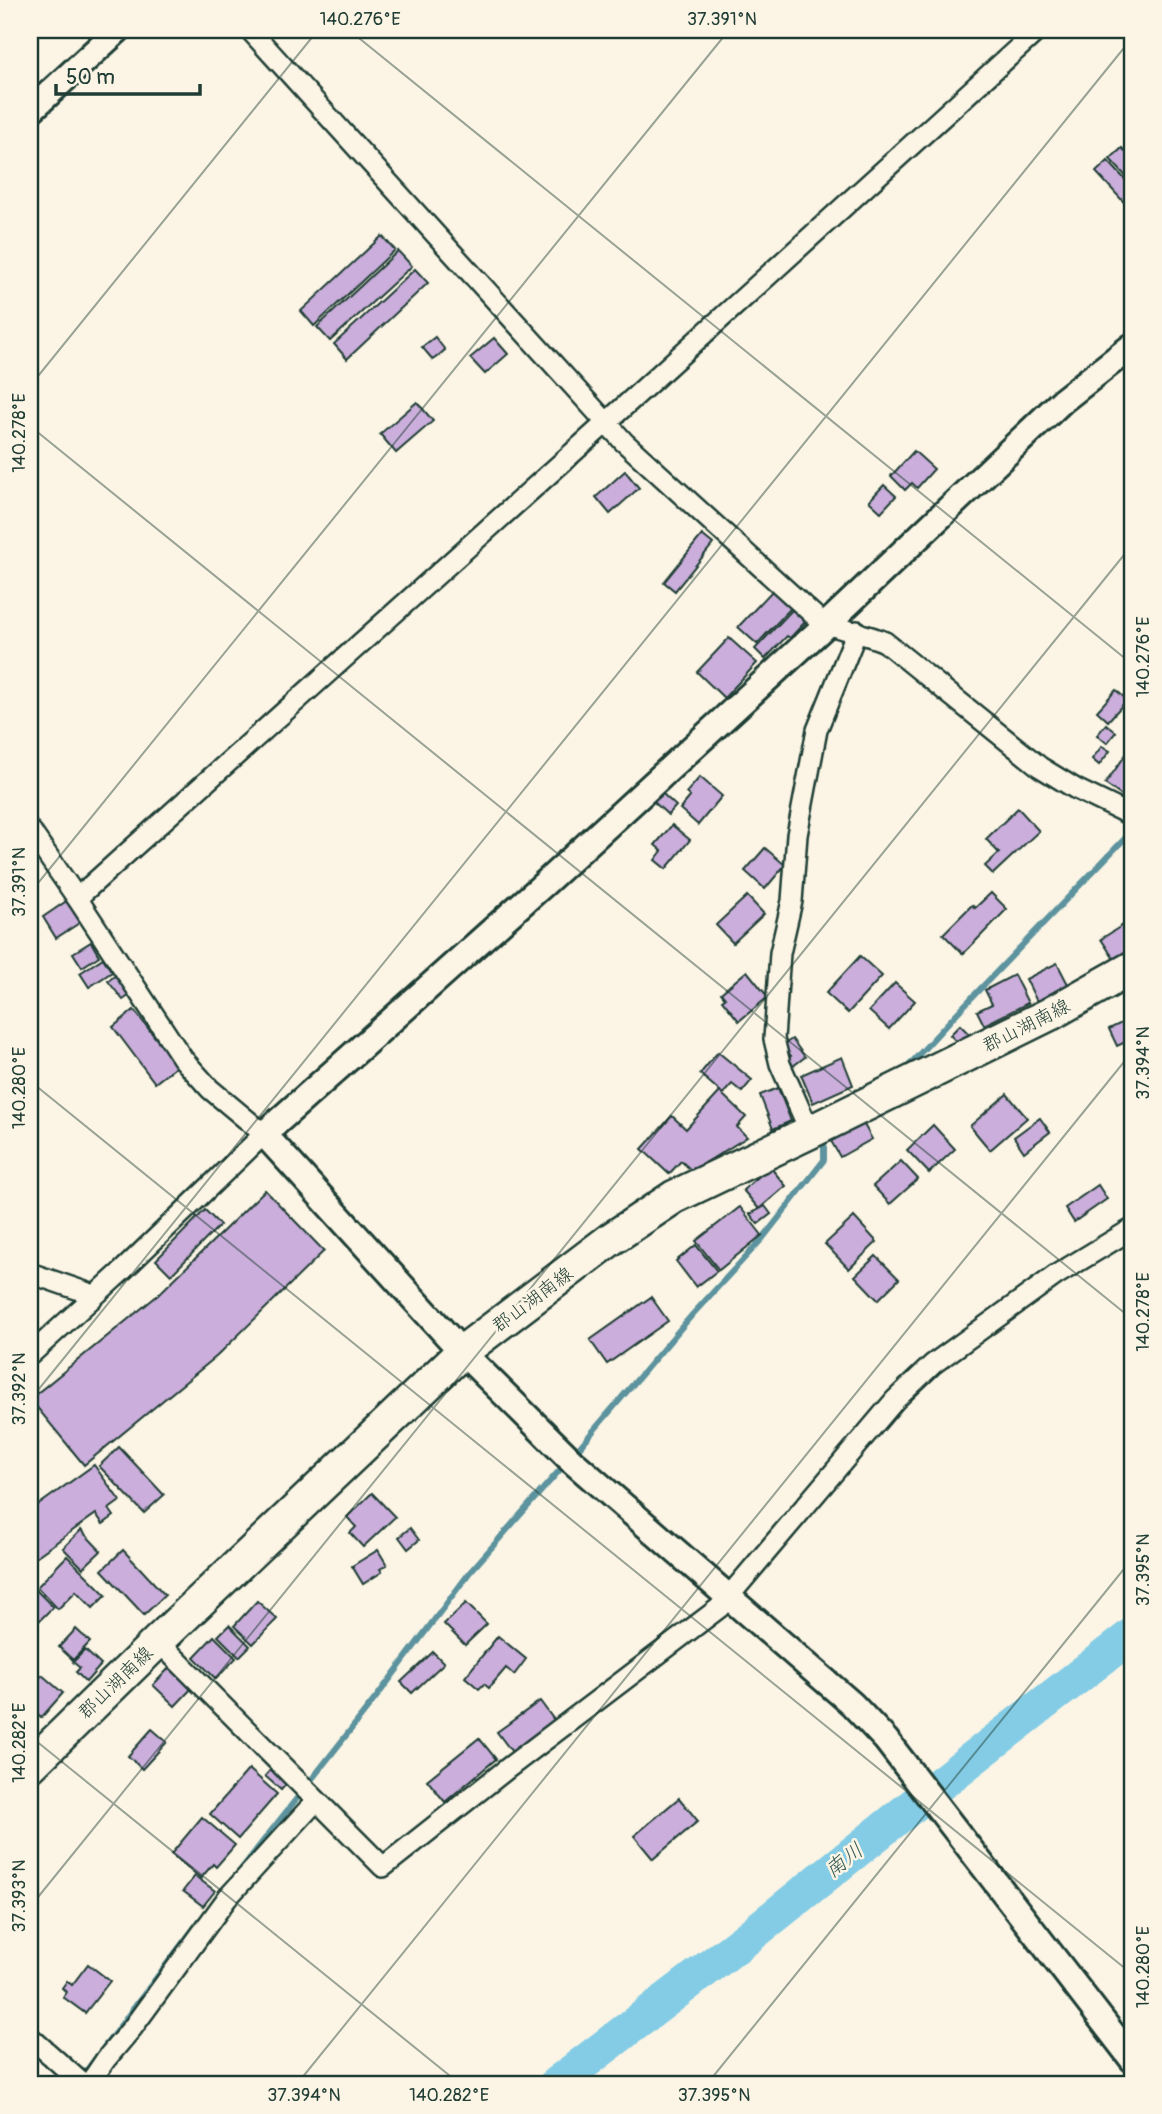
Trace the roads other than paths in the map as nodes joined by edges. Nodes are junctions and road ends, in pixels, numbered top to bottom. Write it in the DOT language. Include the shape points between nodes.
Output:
graph roads {
  1 [pos="118,30"];
  2 [pos="250,30"];
  3 [pos="1038,30"];
  4 [pos="30,111"];
  5 [pos="1132,346"];
  6 [pos="607,422"];
  7 [pos="827,624"];
  8 [pos="857,631"];
  9 [pos="1132,816"];
  10 [pos="30,830"];
  11 [pos="77,898"];
  12 [pos="1132,968"];
  13 [pos="810,1132"];
  14 [pos="264,1135"];
  15 [pos="1132,1229"];
  16 [pos="30,1273"];
  17 [pos="94,1295"];
  18 [pos="462,1352"];
  19 [pos="30,1356"];
  20 [pos="729,1597"];
  21 [pos="158,1641"];
  22 [pos="34,1754"];
  23 [pos="316,1801"];
  24 [pos="30,2037"];
  25 [pos="1132,2059"];
  26 [pos="83,2084"];
  27 [pos="89,2084"];
  1 -- 4 [label="street"];
  2 -- 6 [label="street"];
  3 -- 6 [label="street"];
  5 -- 7 [label="street" via="1062,401"];
  6 -- 7 [label="street"];
  6 -- 11 [label="street"];
  7 -- 8 [label="street"];
  7 -- 14 [label="street"];
  8 -- 9 [label="street" via="897,651 1041,767"];
  8 -- 13 [label="street" via="817,730 780,953 774,1040"];
  10 -- 11 [label="street"];
  11 -- 14 [label="street" via="183,1059"];
  12 -- 13 [label="main road, 郡山湖南線"];
  13 -- 18 [label="main road, 郡山湖南線" via="674,1197"];
  14 -- 17 [label="street"];
  14 -- 18 [label="street"];
  15 -- 20 [label="street" via="1056,1275 933,1364 895,1400"];
  16 -- 17 [label="street"];
  17 -- 19 [label="street"];
  18 -- 20 [label="street" via="572,1461"];
  18 -- 21 [label="main road, 郡山湖南線"];
  20 -- 23 [label="street" via="383,1867"];
  20 -- 25 [label="street" via="852,1704 886,1740"];
  21 -- 22 [label="main road, 郡山湖南線"];
  21 -- 23 [label="street"];
  23 -- 27 [label="street" via="228,1897"];
  24 -- 26 [label="street"];
}
